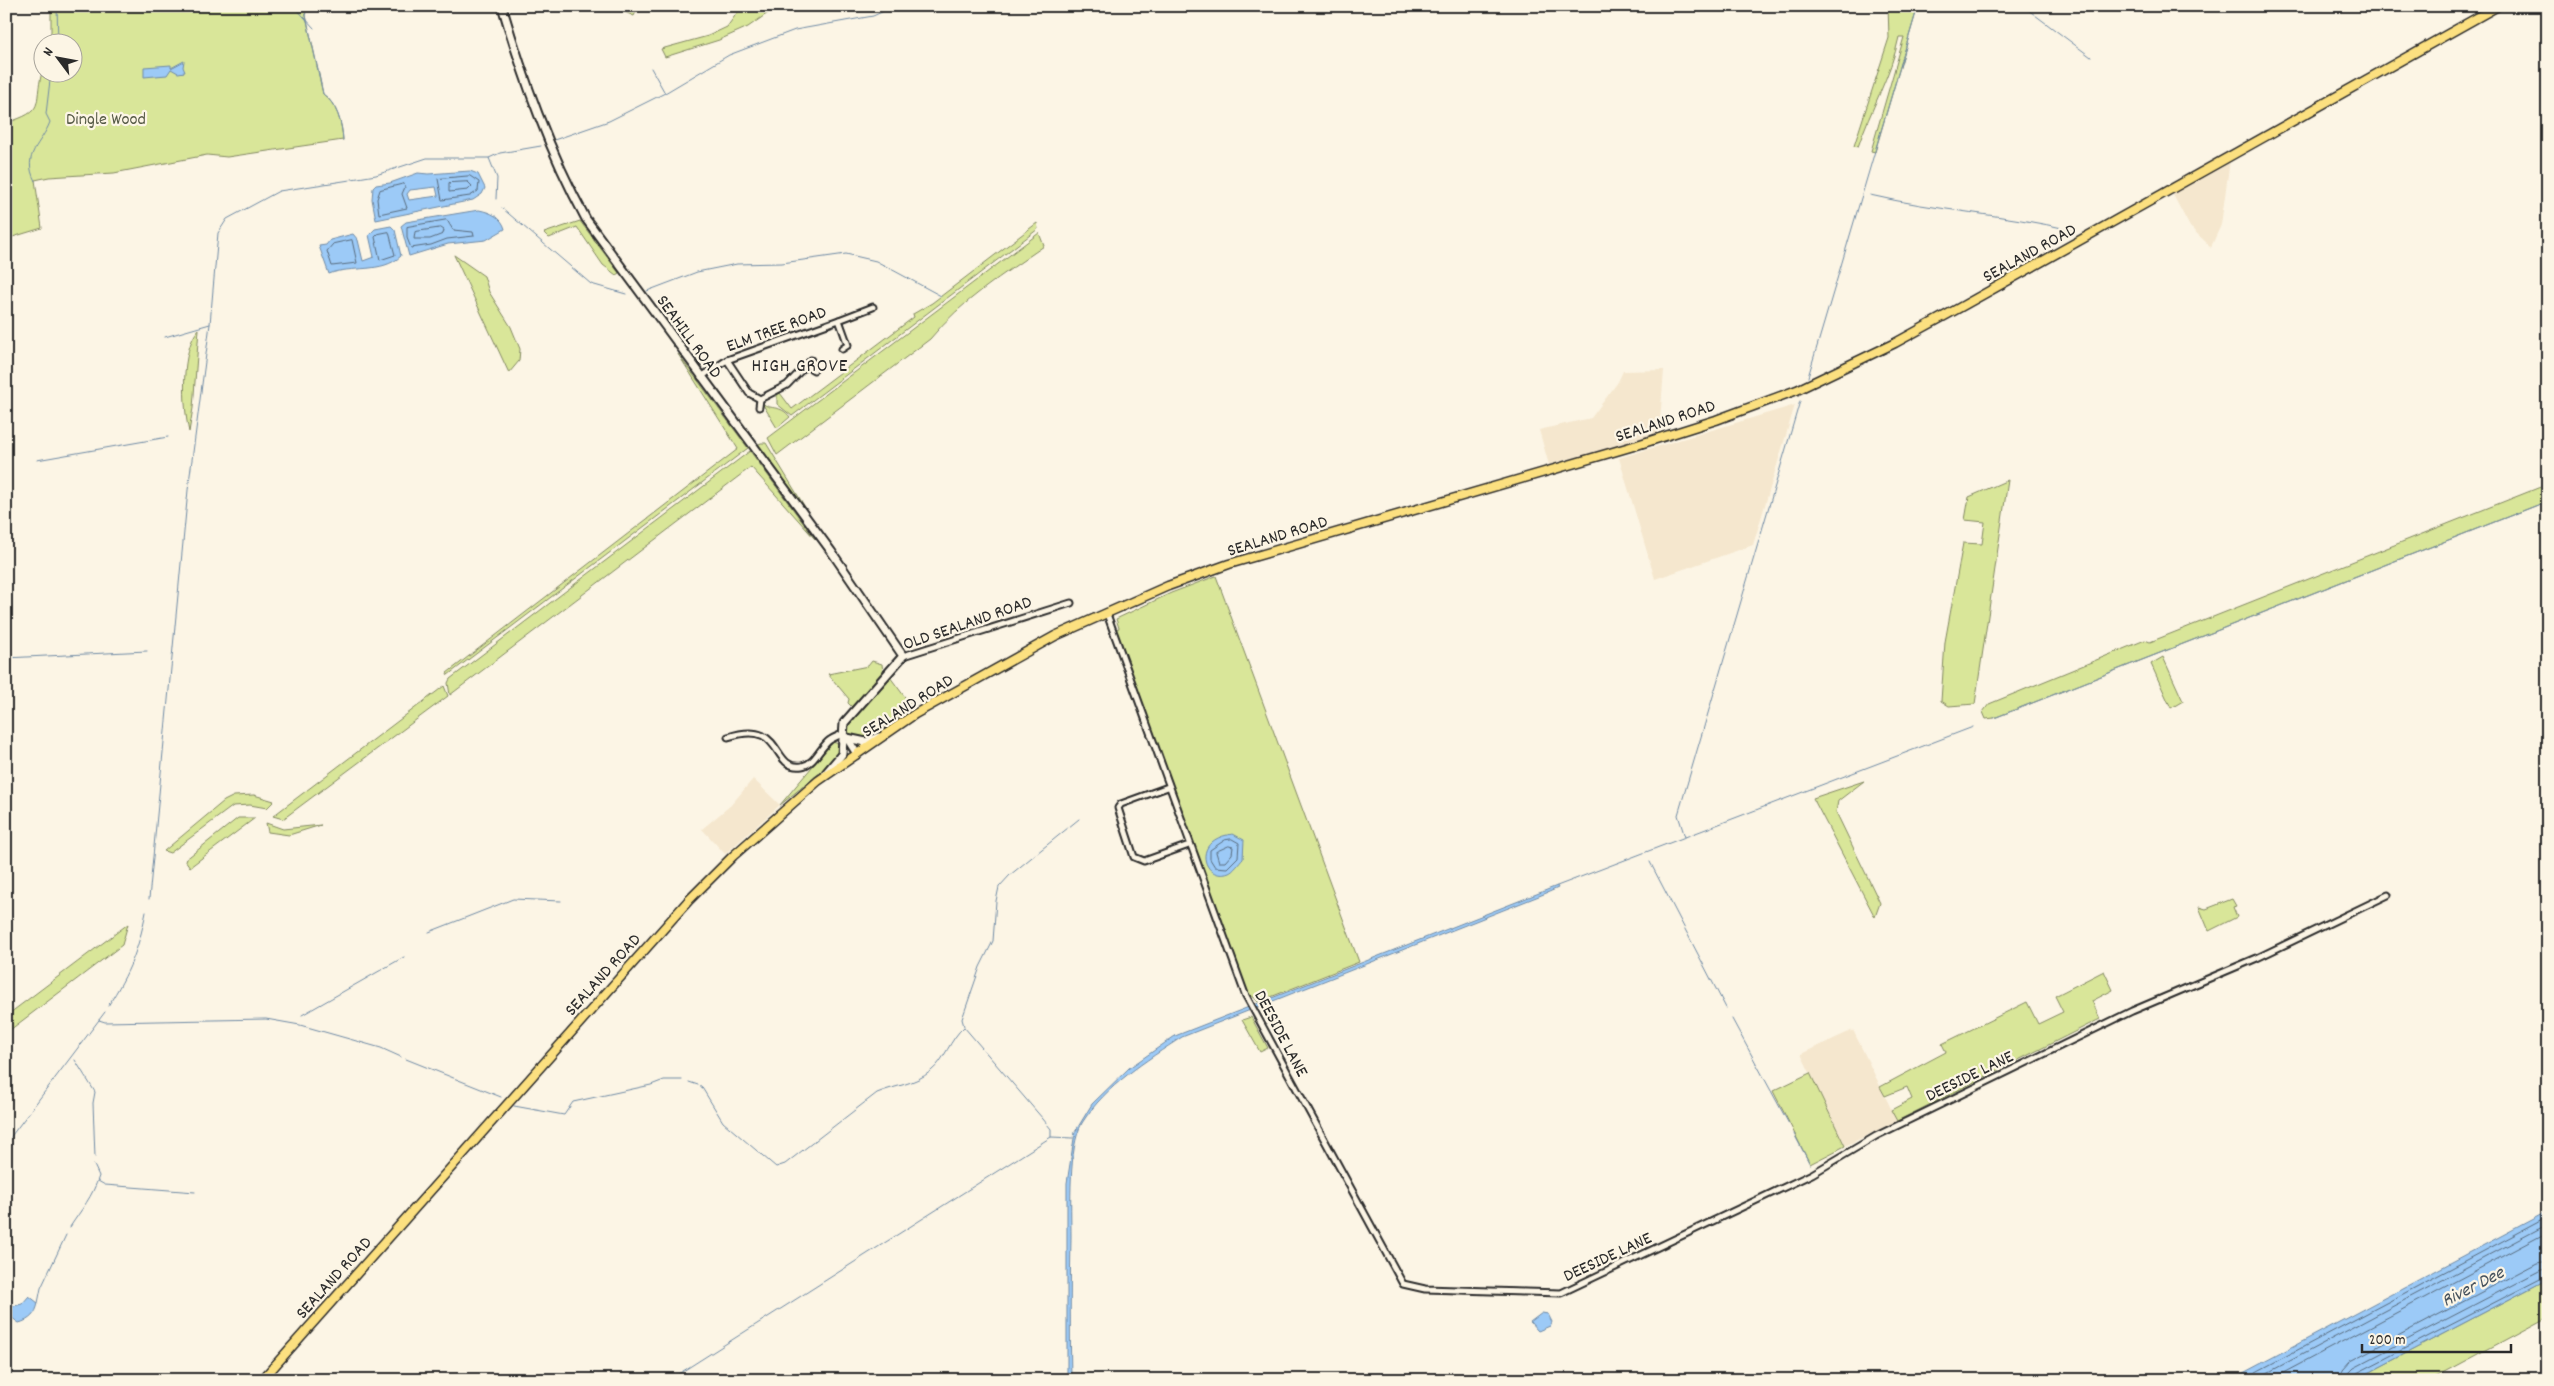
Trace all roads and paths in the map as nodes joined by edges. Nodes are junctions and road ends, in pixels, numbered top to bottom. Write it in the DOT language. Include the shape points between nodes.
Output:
graph roads {
  1 [pos="502,6"];
  2 [pos="2498,6"];
  3 [pos="873,307"];
  4 [pos="839,320"];
  5 [pos="842,349"];
  6 [pos="727,360"];
  7 [pos="811,360"];
  8 [pos="807,366"];
  9 [pos="814,370"];
  10 [pos="701,377"];
  11 [pos="760,399"];
  12 [pos="759,407"];
  13 [pos="1071,603"];
  14 [pos="1107,614"];
  15 [pos="903,656"];
  16 [pos="888,733"];
  17 [pos="846,736"];
  18 [pos="728,738"];
  19 [pos="857,754"];
  20 [pos="818,781"];
  21 [pos="1168,787"];
  22 [pos="1189,846"];
  23 [pos="2388,895"];
  24 [pos="262,1380"];
  1 -- 10 [label="street, SEAHILL ROAD" via="522,74 568,186 586,219"];
  2 -- 14 [label="main road, SEALAND ROAD" via="1959,308 1797,390 1637,445 1245,559 1168,586"];
  3 -- 4 [label="street"];
  4 -- 5 [label="street, ELM TREE ROAD" via="850,346"];
  4 -- 6 [label="street, ELM TREE ROAD"];
  6 -- 10 [label="street, ELM TREE ROAD"];
  6 -- 11 [label="street" via="750,393"];
  7 -- 8 [label="street"];
  8 -- 9 [label="street"];
  8 -- 11 [label="street" via="787,386"];
  10 -- 15 [label="street, SEAHILL ROAD"];
  11 -- 12 [label="street"];
  13 -- 15 [label="street, OLD SEALAND ROAD"];
  14 -- 16 [label="main road, SEALAND ROAD" via="1014,658 915,714"];
  14 -- 21 [label="street, DEESIDE LANE"];
  15 -- 17 [label="street, OLD SEALAND ROAD" via="844,723"];
  16 -- 17 [label="street" via="866,742"];
  16 -- 19 [label="main road, SEALAND ROAD"];
  17 -- 18 [label="street" via="829,740 808,764 801,766 783,760 773,742 757,733"];
  17 -- 19 [label="street"];
  17 -- 20 [label="street, OLD SEALAND ROAD" via="842,754"];
  19 -- 20 [label="main road, SEALAND ROAD"];
  20 -- 24 [label="main road, SEALAND ROAD" via="733,856 689,900"];
  21 -- 22 [label="street, DEESIDE LANE"];
  21 -- 22 [label="street" via="1120,804 1118,808 1134,857 1144,861"];
  22 -- 23 [label="street, DEESIDE LANE" via="1245,994 1403,1284 1425,1289 1561,1293 1812,1174 1876,1136 2132,1011 2257,958"];
}
